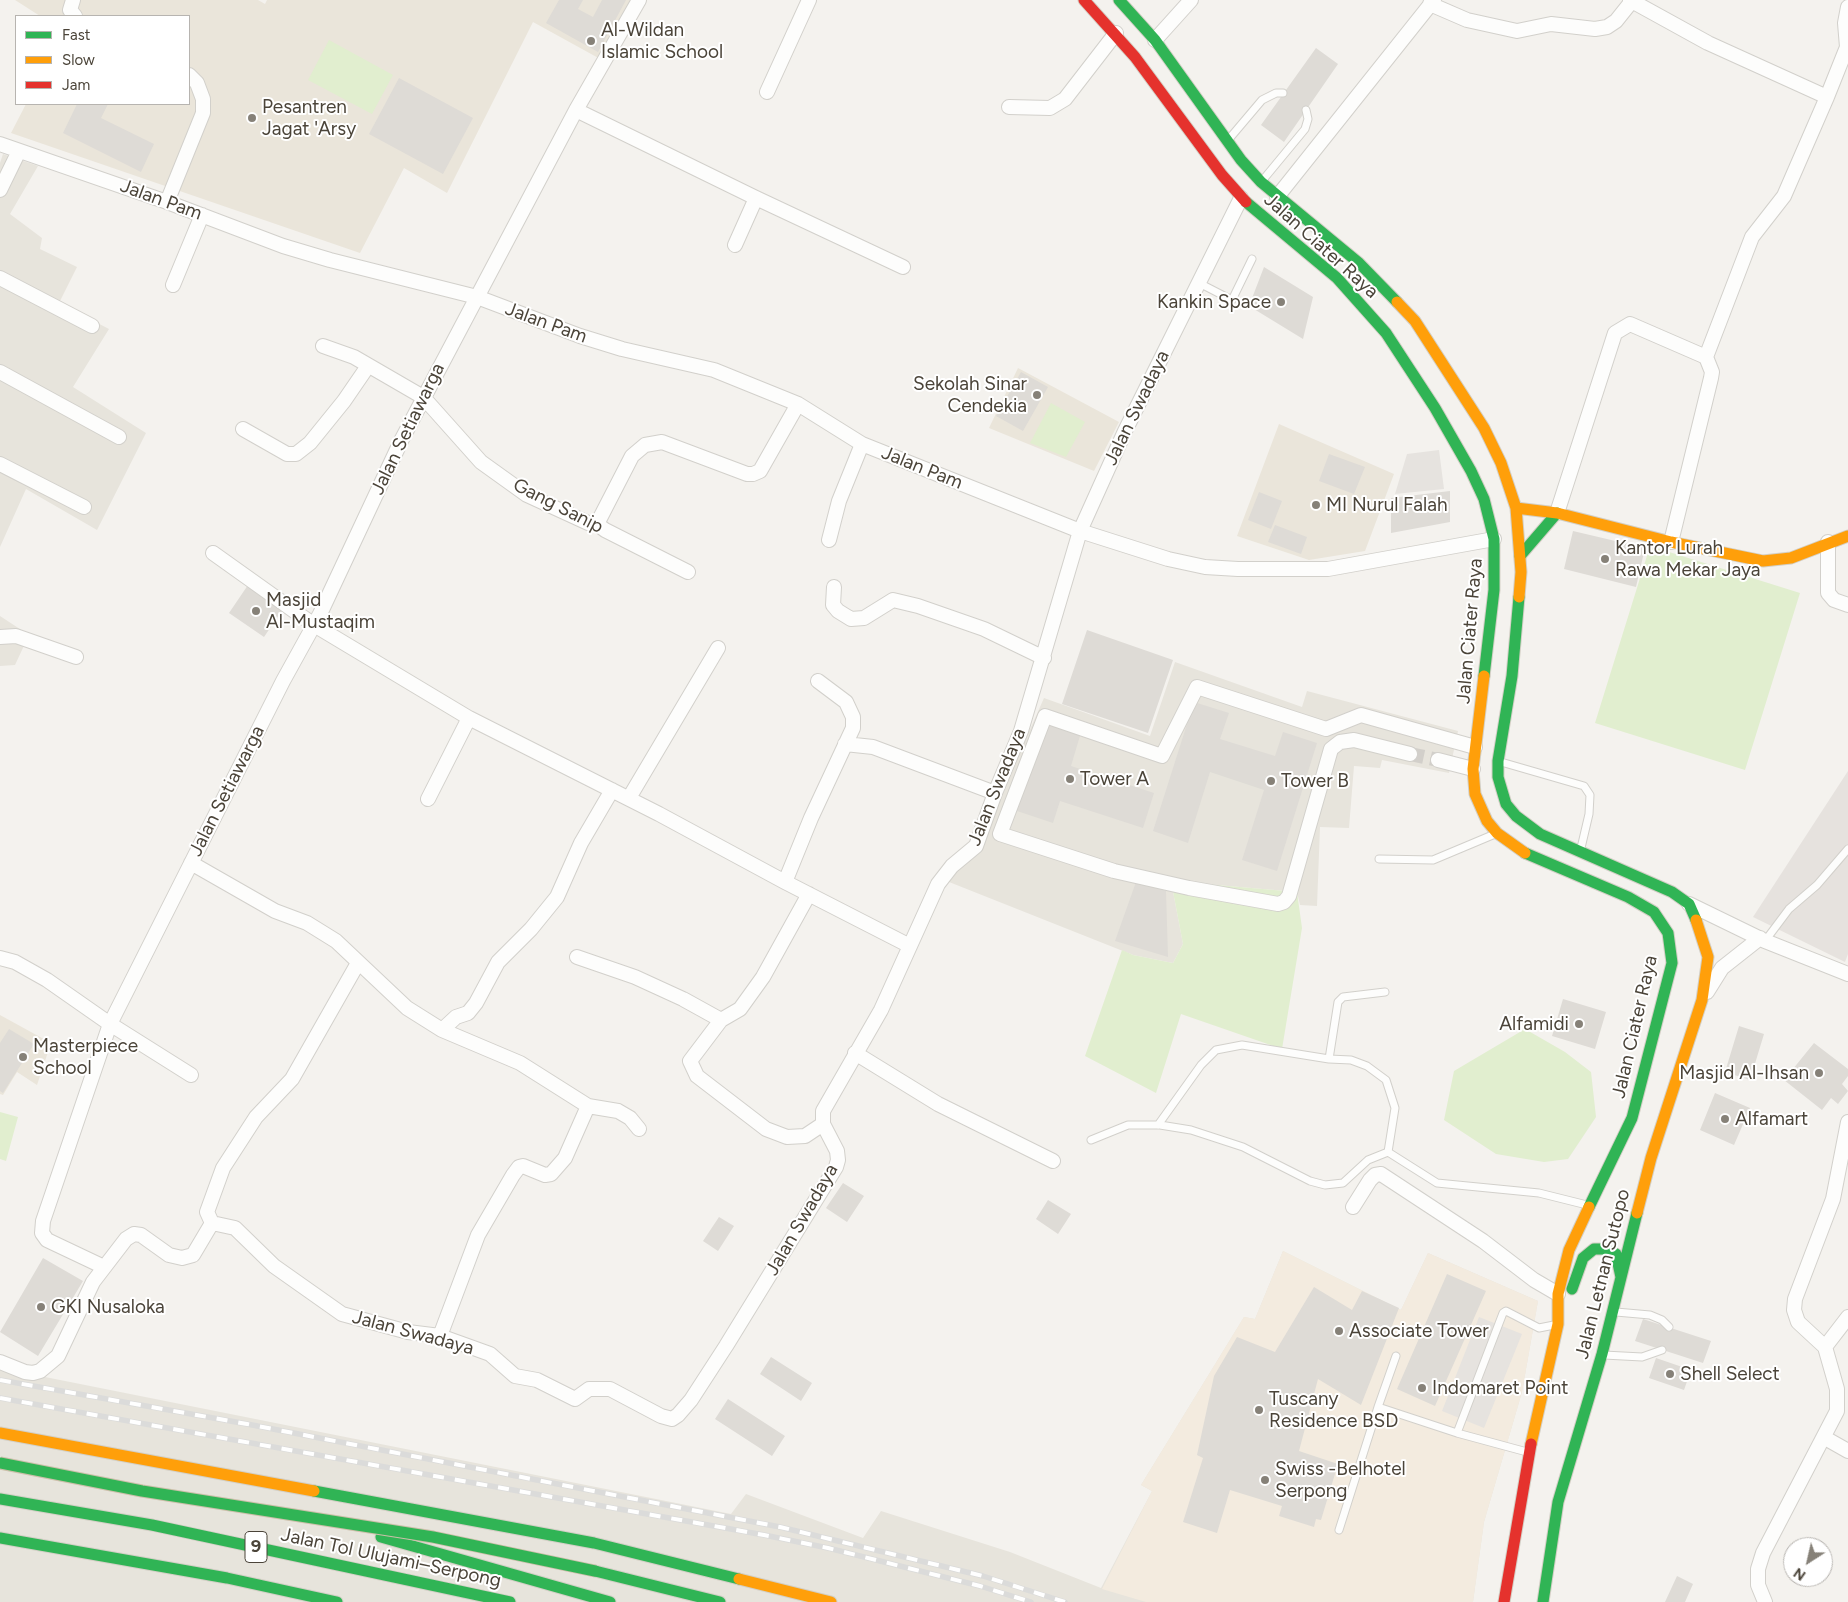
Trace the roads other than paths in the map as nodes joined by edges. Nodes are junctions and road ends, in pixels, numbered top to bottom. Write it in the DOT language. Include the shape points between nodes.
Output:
graph roads {
  1 [pos="73,0"];
  2 [pos="639,0"];
  3 [pos="809,0"];
  4 [pos="1084,0"];
  5 [pos="1119,0"];
  6 [pos="1191,0"];
  7 [pos="1631,1"];
  8 [pos="1432,2"];
  9 [pos="1848,8"];
  10 [pos="74,15"];
  11 [pos="1116,33"];
  12 [pos="1155,40"];
  13 [pos="190,76"];
  14 [pos="767,92"];
  15 [pos="1283,93"];
  16 [pos="1827,97"];
  17 [pos="1009,107"];
  18 [pos="576,110"];
  19 [pos="1306,110"];
  20 [pos="1227,141"];
  21 [pos="0,144"];
  22 [pos="18,151"];
  23 [pos="1241,160"];
  24 [pos="1222,175"];
  25 [pos="1261,182"];
  26 [pos="0,190"];
  27 [pos="1276,197"];
  28 [pos="756,198"];
  29 [pos="1242,198"];
  30 [pos="167,202"];
  31 [pos="202,215"];
  32 [pos="735,245"];
  33 [pos="1252,259"];
  34 [pos="904,268"];
  35 [pos="0,278"];
  36 [pos="1199,283"];
  37 [pos="173,285"];
  38 [pos="476,297"];
  39 [pos="92,326"];
  40 [pos="323,346"];
  41 [pos="1706,357"];
  42 [pos="368,366"];
  43 [pos="0,372"];
  44 [pos="423,397"];
  45 [pos="798,404"];
  46 [pos="242,429"];
  47 [pos="119,437"];
  48 [pos="862,444"];
  49 [pos="0,464"];
  50 [pos="84,507"];
  51 [pos="1516,508"];
  52 [pos="1557,513"];
  53 [pos="597,524"];
  54 [pos="1080,531"];
  55 [pos="1848,536"];
  56 [pos="1494,539"];
  57 [pos="829,540"];
  58 [pos="1671,542"];
  59 [pos="1828,542"];
  60 [pos="213,553"];
  61 [pos="1520,556"];
  62 [pos="688,572"];
  63 [pos="834,587"];
  64 [pos="1848,605"];
  65 [pos="314,626"];
  66 [pos="0,637"];
  67 [pos="718,648"];
  68 [pos="76,658"];
  69 [pos="1044,658"];
  70 [pos="818,681"];
  71 [pos="469,718"];
  72 [pos="845,744"];
  73 [pos="1475,748"];
  74 [pos="1410,754"];
  75 [pos="1438,760"];
  76 [pos="1498,761"];
  77 [pos="1473,769"];
  78 [pos="612,790"];
  79 [pos="995,792"];
  80 [pos="629,798"];
  81 [pos="428,799"];
  82 [pos="1497,832"];
  83 [pos="1848,849"];
  84 [pos="1580,851"];
  85 [pos="1378,859"];
  86 [pos="191,863"];
  87 [pos="785,882"];
  88 [pos="809,894"];
  89 [pos="1690,904"];
  90 [pos="1762,939"];
  91 [pos="910,946"];
  92 [pos="577,957"];
  93 [pos="0,958"];
  94 [pos="358,963"];
  95 [pos="1848,974"];
  96 [pos="1385,992"];
  97 [pos="1702,1000"];
  98 [pos="721,1020"];
  99 [pos="110,1024"];
  100 [pos="442,1030"];
  101 [pos="856,1053"];
  102 [pos="1329,1059"];
  103 [pos="191,1075"];
  104 [pos="588,1106"];
  105 [pos="1632,1118"];
  106 [pos="1848,1122"];
  107 [pos="823,1124"];
  108 [pos="1158,1125"];
  109 [pos="639,1129"];
  110 [pos="1091,1140"];
  111 [pos="1388,1152"];
  112 [pos="1053,1161"];
  113 [pos="1590,1206"];
  114 [pos="1353,1207"];
  115 [pos="212,1223"];
  116 [pos="104,1267"];
  117 [pos="1621,1278"];
  118 [pos="1558,1294"];
  119 [pos="1613,1312"];
  120 [pos="1848,1317"];
  121 [pos="1558,1324"];
  122 [pos="1669,1327"];
  123 [pos="440,1336"];
  124 [pos="1825,1347"];
  125 [pos="1662,1350"];
  126 [pos="1602,1354"];
  127 [pos="1396,1356"];
  128 [pos="0,1362"];
  129 [pos="1378,1406"];
  130 [pos="1843,1412"];
  131 [pos="1457,1433"];
  132 [pos="0,1434"];
  133 [pos="1825,1438"];
  134 [pos="50,1443"];
  135 [pos="1530,1452"];
  136 [pos="1848,1452"];
  137 [pos="0,1463"];
  138 [pos="164,1476"];
  139 [pos="222,1492"];
  140 [pos="0,1499"];
  141 [pos="1339,1530"];
  142 [pos="0,1538"];
  143 [pos="1763,1599"];
  144 [pos="337,1602"];
  145 [pos="510,1602"];
  146 [pos="610,1602"];
  147 [pos="720,1602"];
  148 [pos="831,1602"];
  149 [pos="1504,1602"];
  150 [pos="1543,1602"];
  1 -- 10 [label="street" via="70,10"];
  2 -- 18 [label="street, Jalan Setiawarga"];
  3 -- 14 [label="street"];
  4 -- 11 [label="main road, Jalan Ciater Raya"];
  5 -- 12 [label="main road, Jalan Ciater Raya"];
  6 -- 12 [label="street"];
  7 -- 8 [label="street" via="1616,21 1607,27 1595,29 1551,24 1517,31 1468,20"];
  7 -- 16 [label="street" via="1708,43"];
  8 -- 27 [label="street"];
  9 -- 16 [label="street" via="1845,24 1847,47"];
  11 -- 17 [label="street" via="1065,99 1050,108"];
  11 -- 24 [label="main road, Jalan Ciater Raya"];
  12 -- 20 [label="main road, Jalan Ciater Raya"];
  13 -- 30 [label="street" via="200,91 203,113"];
  15 -- 20 [label="lane" via="1262,100"];
  16 -- 41 [label="street" via="1784,196 1752,236"];
  18 -- 28 [label="street"];
  18 -- 38 [label="street, Jalan Setiawarga"];
  19 -- 25 [label="lane" via="1308,119 1304,129"];
  20 -- 23 [label="main road, Jalan Ciater Raya"];
  21 -- 22 [label="street, Jalan Pam"];
  22 -- 26 [label="street"];
  22 -- 30 [label="street, Jalan Pam"];
  23 -- 24 [label="main road"];
  23 -- 25 [label="main road, Jalan Ciater Raya"];
  24 -- 29 [label="main road, Jalan Ciater Raya"];
  25 -- 27 [label="main road, Jalan Ciater Raya"];
  27 -- 51 [label="main road, Jalan Ciater Raya" via="1359,263 1415,321 1484,428 1501,463"];
  28 -- 32 [label="street"];
  28 -- 34 [label="street"];
  29 -- 36 [label="street, Jalan Swadaya"];
  29 -- 56 [label="main road, Jalan Ciater Raya" via="1337,278 1386,333 1472,471 1484,499"];
  30 -- 31 [label="street, Jalan Pam"];
  31 -- 37 [label="street"];
  31 -- 38 [label="street, Jalan Pam" via="283,246"];
  33 -- 36 [label="lane" via="1232,300"];
  35 -- 39 [label="street"];
  36 -- 54 [label="street, Jalan Swadaya" via="1124,431"];
  38 -- 44 [label="street, Jalan Setiawarga"];
  38 -- 45 [label="street, Jalan Pam" via="580,336 714,370"];
  40 -- 42 [label="street, Gang Sanip" via="354,357"];
  41 -- 52 [label="street" via="1630,324 1615,333"];
  41 -- 58 [label="street" via="1711,378"];
  42 -- 44 [label="street, Gang Sanip"];
  42 -- 46 [label="street" via="310,443 296,454 287,454"];
  43 -- 47 [label="street"];
  44 -- 53 [label="street, Gang Sanip" via="480,462 527,495 588,524"];
  44 -- 65 [label="street, Jalan Setiawarga"];
  45 -- 48 [label="street, Jalan Pam"];
  45 -- 53 [label="street" via="760,471 753,474 662,442 644,445 632,456"];
  48 -- 54 [label="street, Jalan Pam"];
  48 -- 57 [label="street" via="839,501"];
  49 -- 50 [label="street"];
  51 -- 52 [label="main road"];
  51 -- 61 [label="main road, Jalan Ciater Raya"];
  52 -- 58 [label="main road"];
  52 -- 61 [label="main road"];
  53 -- 62 [label="street, Gang Sanip"];
  54 -- 56 [label="street, Jalan Pam" via="1168,559 1205,567 1238,569 1328,569"];
  54 -- 69 [label="street, Jalan Swadaya"];
  55 -- 59 [label="main road"];
  56 -- 73 [label="main road, Jalan Ciater Raya" via="1494,590"];
  58 -- 59 [label="main road" via="1762,562 1791,558"];
  59 -- 64 [label="street" via="1828,593 1834,600"];
  60 -- 65 [label="street"];
  61 -- 76 [label="main road, Jalan Ciater Raya" via="1521,586 1514,658"];
  63 -- 69 [label="street" via="833,605 851,619 864,618 893,600 984,629"];
  65 -- 71 [label="street"];
  65 -- 86 [label="street, Jalan Setiawarga"];
  66 -- 68 [label="street" via="16,636"];
  67 -- 80 [label="street"];
  69 -- 79 [label="street, Jalan Swadaya" via="1021,732"];
  70 -- 72 [label="street" via="840,696 851,711 853,728"];
  71 -- 78 [label="street"];
  71 -- 81 [label="street"];
  72 -- 79 [label="street" via="873,748"];
  72 -- 87 [label="street"];
  73 -- 74 [label="street" via="1361,716 1326,729 1197,686 1162,756 1045,716 1000,834 1114,871 1278,904 1289,896 1331,749 1340,742 1354,740"];
  73 -- 77 [label="main road, Jalan Ciater Raya"];
  75 -- 77 [label="street"];
  76 -- 84 [label="main road, Jalan Ciater Raya" via="1500,790 1516,816 1540,834"];
  76 -- 84 [label="lane" via="1584,786 1590,795 1590,814"];
  77 -- 82 [label="main road, Jalan Ciater Raya" via="1474,794 1479,808"];
  78 -- 80 [label="street"];
  78 -- 100 [label="street" via="581,844 557,897 498,962 476,1004 468,1013 456,1016"];
  79 -- 91 [label="street, Jalan Swadaya" via="976,846 952,866 938,884"];
  80 -- 87 [label="street"];
  82 -- 85 [label="lane" via="1433,860"];
  82 -- 105 [label="main road, Jalan Ciater Raya" via="1526,853 1628,896 1654,912 1668,933 1672,963"];
  83 -- 90 [label="lane"];
  84 -- 89 [label="main road, Jalan Ciater Raya" via="1656,884"];
  86 -- 94 [label="street" via="275,911 307,922 336,940"];
  86 -- 99 [label="street, Jalan Setiawarga"];
  87 -- 88 [label="street"];
  88 -- 91 [label="street"];
  88 -- 98 [label="street" via="763,977 740,1009"];
  89 -- 90 [label="street"];
  89 -- 97 [label="main road, Jalan Letnan Sutopo" via="1708,957"];
  90 -- 95 [label="street"];
  90 -- 97 [label="street" via="1722,968"];
  91 -- 101 [label="street, Jalan Swadaya" via="881,1010"];
  92 -- 98 [label="street" via="682,998"];
  93 -- 99 [label="street" via="30,970"];
  94 -- 100 [label="street" via="408,1008"];
  94 -- 115 [label="street" via="292,1079 256,1117 223,1168 207,1212"];
  96 -- 102 [label="lane" via="1342,997 1338,1002"];
  97 -- 117 [label="main road, Jalan Letnan Sutopo" via="1651,1158"];
  98 -- 107 [label="street" via="690,1061 698,1076 766,1130 787,1137 805,1136"];
  99 -- 103 [label="street"];
  99 -- 116 [label="street, Jalan Setiawarga" via="48,1206 42,1233 47,1240"];
  100 -- 104 [label="street" via="520,1063"];
  101 -- 107 [label="street, Jalan Swadaya" via="823,1111"];
  101 -- 112 [label="street" via="938,1104"];
  102 -- 108 [label="lane" via="1242,1045 1216,1050 1188,1080"];
  102 -- 111 [label="lane" via="1351,1060 1386,1080 1396,1108"];
  104 -- 109 [label="street" via="618,1111"];
  104 -- 123 [label="street" via="564,1158 551,1174 545,1175 523,1166 513,1175 478,1235"];
  105 -- 113 [label="main road, Jalan Letnan Sutopo"];
  106 -- 124 [label="street" via="1833,1199 1795,1299 1798,1322"];
  107 -- 123 [label="street, Jalan Swadaya" via="837,1151 836,1167 691,1400 672,1419 610,1389 589,1389 575,1399 537,1380 515,1376 490,1354"];
  108 -- 110 [label="lane" via="1128,1125"];
  108 -- 111 [label="lane" via="1191,1130 1242,1147 1310,1181 1325,1185 1342,1183 1368,1160"];
  111 -- 113 [label="lane" via="1438,1183 1539,1193"];
  113 -- 118 [label="main road, Jalan Letnan Sutopo" via="1569,1250"];
  114 -- 118 [label="street" via="1370,1180 1381,1174"];
  115 -- 116 [label="street" via="193,1255 182,1258 170,1255 134,1234 126,1239"];
  115 -- 123 [label="street, Jalan Swadaya" via="235,1228 274,1266 342,1314 408,1332"];
  116 -- 128 [label="street" via="80,1306 58,1356 33,1373"];
  117 -- 119 [label="main road, Jalan Letnan Sutopo"];
  117 -- 121 [label="main road" via="1620,1260 1616,1254 1603,1249 1588,1252"];
  118 -- 121 [label="main road, Jalan Letnan Sutopo"];
  119 -- 122 [label="lane" via="1650,1315"];
  119 -- 126 [label="main road, Jalan Letnan Sutopo"];
  120 -- 124 [label="street"];
  121 -- 131 [label="lane" via="1539,1328 1506,1311 1503,1313"];
  121 -- 135 [label="main road, Jalan Letnan Sutopo"];
  124 -- 130 [label="street"];
  125 -- 126 [label="lane" via="1642,1357"];
  126 -- 150 [label="main road, Jalan Letnan Sutopo" via="1558,1502"];
  127 -- 129 [label="lane"];
  129 -- 131 [label="lane"];
  129 -- 141 [label="lane"];
  130 -- 133 [label="street"];
  131 -- 135 [label="lane"];
  132 -- 134 [label="main road"];
  133 -- 136 [label="street"];
  133 -- 143 [label="street" via="1763,1553 1758,1569"];
  134 -- 138 [label="main road"];
  134 -- 148 [label="main road" via="594,1544"];
  135 -- 149 [label="main road, Jalan Letnan Sutopo"];
  137 -- 147 [label="main road, bridge" via="142,1491 433,1537 595,1571"];
  139 -- 146 [label="main road"];
  140 -- 145 [label="main road, Jalan Tol Ulujami–Serpong / 9" via="152,1525"];
  142 -- 144 [label="main road, 9" via="227,1578"];
}
